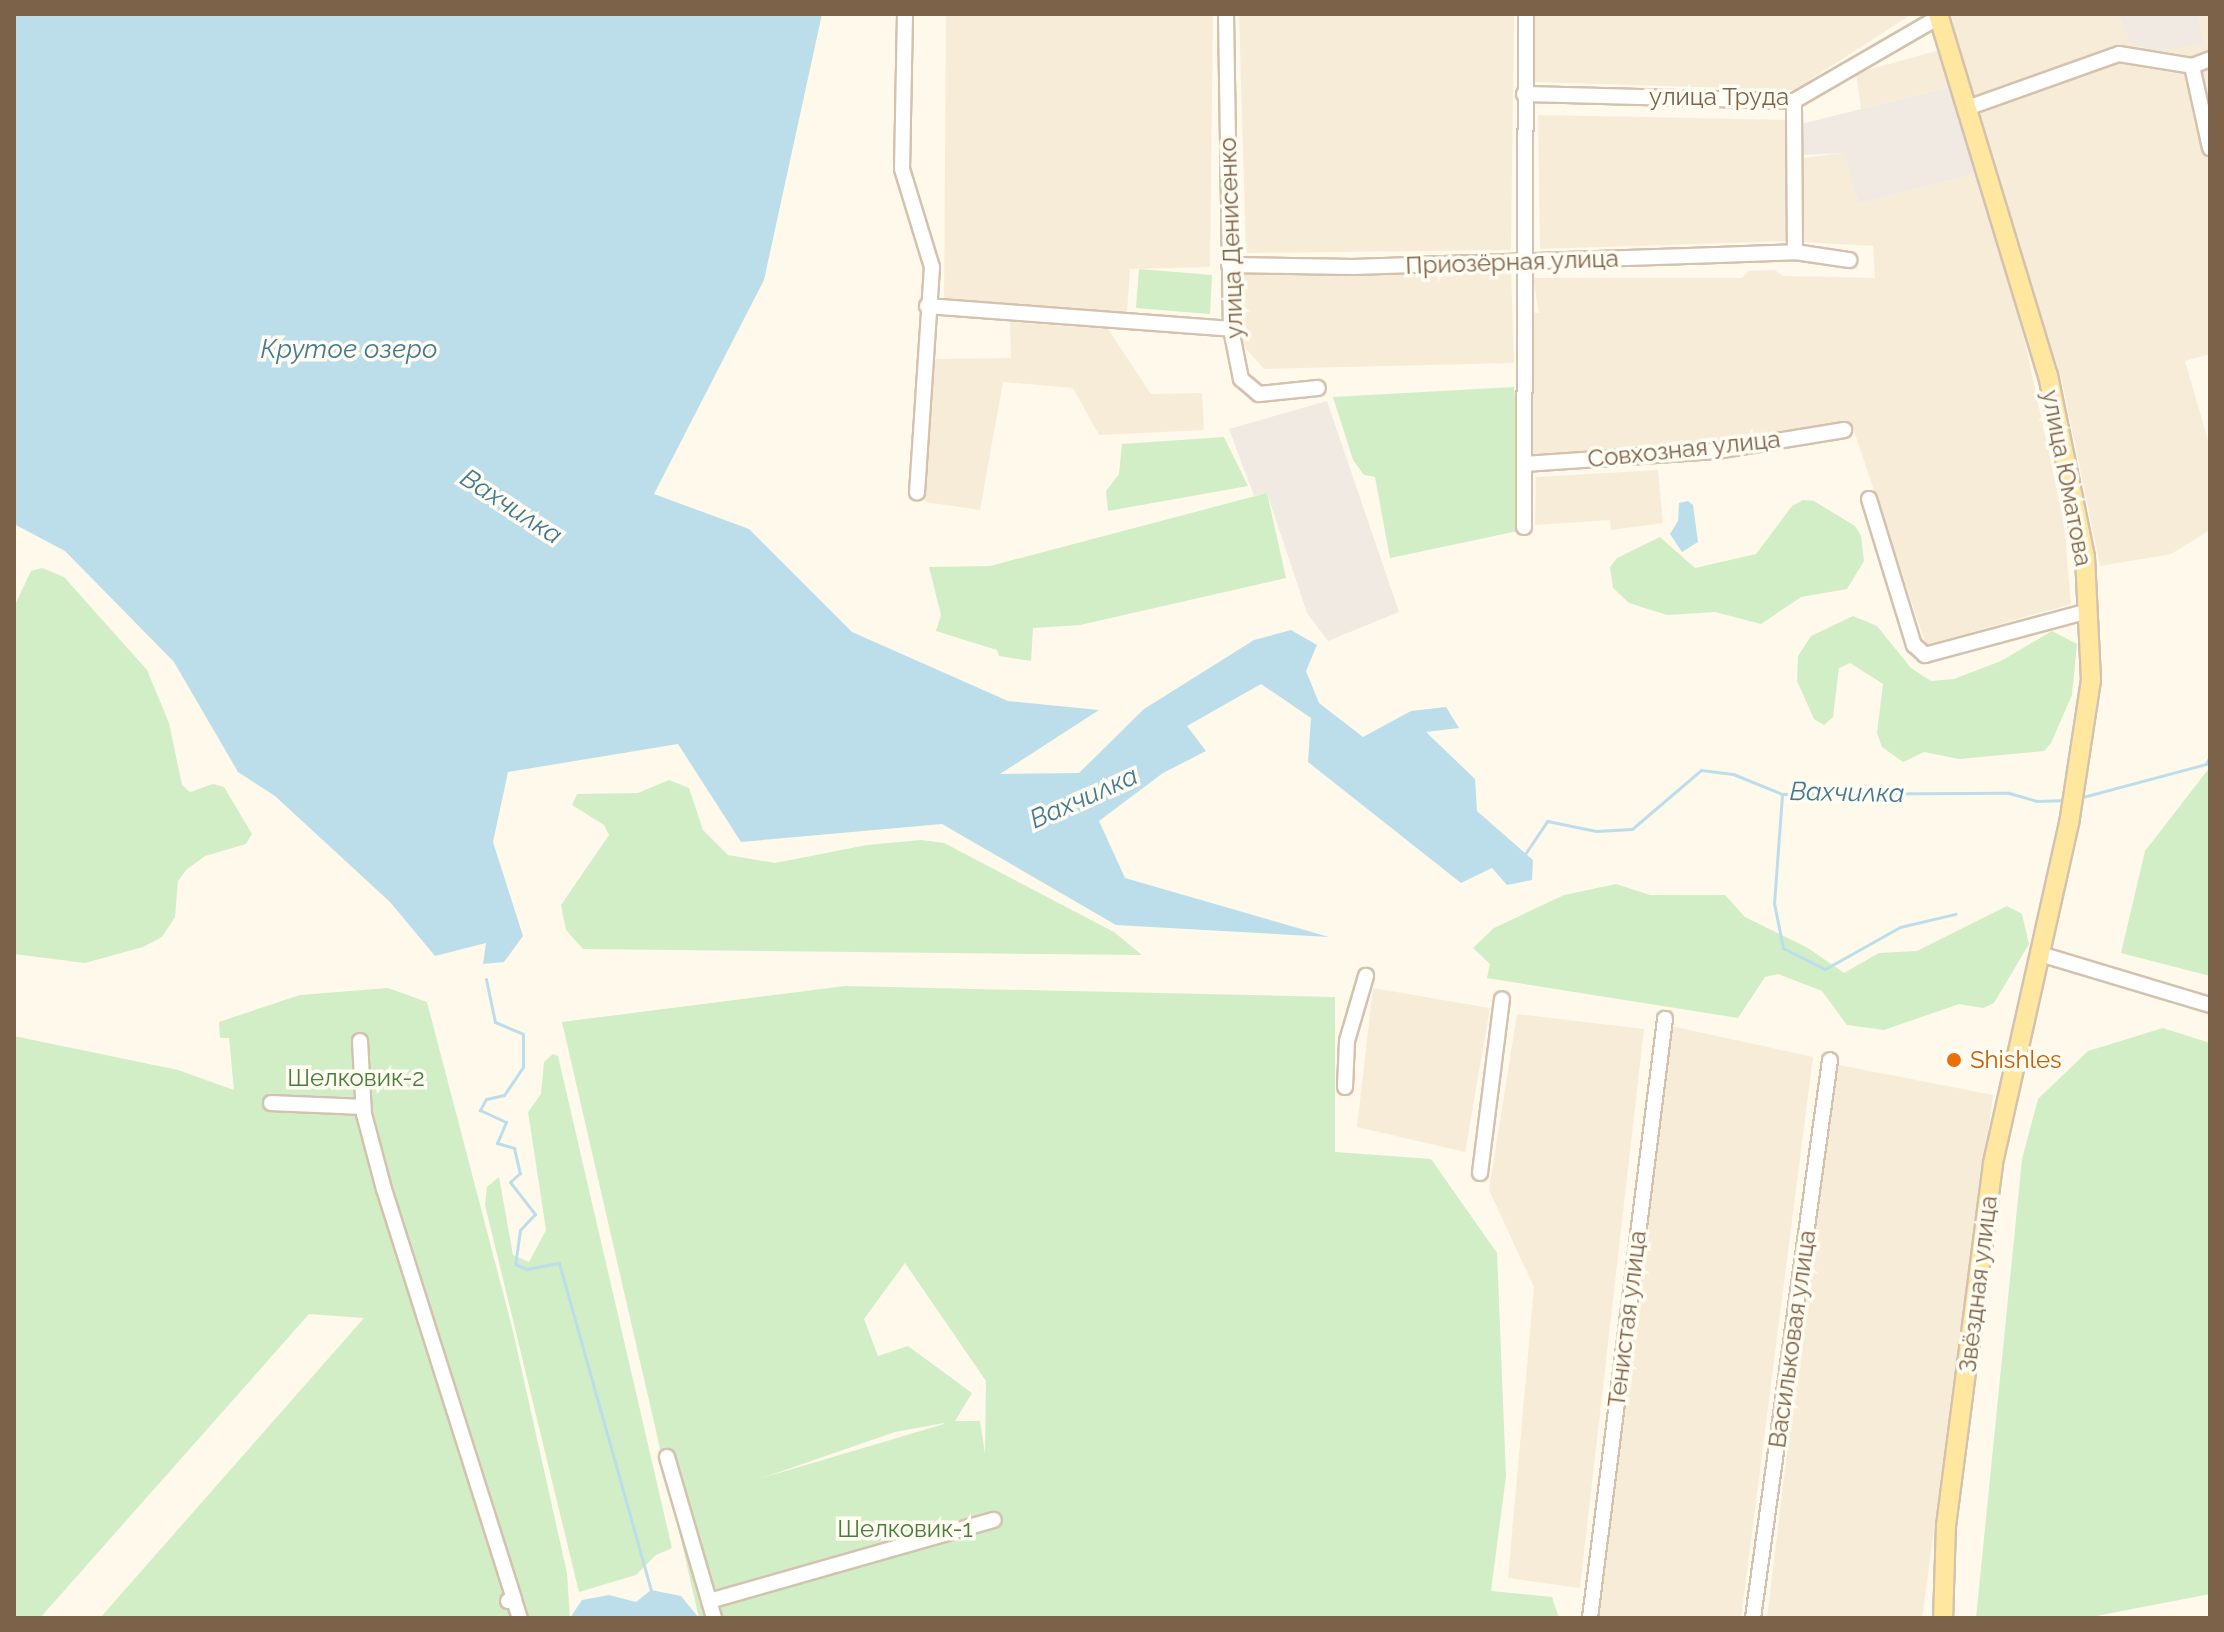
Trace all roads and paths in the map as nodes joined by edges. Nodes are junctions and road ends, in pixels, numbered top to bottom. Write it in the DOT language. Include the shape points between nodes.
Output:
graph roads {
  1 [pos="905,14"];
  2 [pos="1226,14"];
  3 [pos="1526,14"];
  4 [pos="1939,16"];
  5 [pos="2210,59"];
  6 [pos="2192,66"];
  7 [pos="1524,94"];
  8 [pos="1794,101"];
  9 [pos="1967,108"];
  10 [pos="2210,148"];
  11 [pos="1795,252"];
  12 [pos="1849,260"];
  13 [pos="1522,261"];
  14 [pos="1229,265"];
  15 [pos="927,306"];
  16 [pos="1231,329"];
  17 [pos="1318,388"];
  18 [pos="1844,430"];
  19 [pos="1524,464"];
  20 [pos="917,493"];
  21 [pos="1869,499"];
  22 [pos="1524,527"];
  23 [pos="2088,611"];
  24 [pos="2040,954"];
  25 [pos="1366,976"];
  26 [pos="1502,999"];
  27 [pos="2210,1005"];
  28 [pos="1665,1019"];
  29 [pos="360,1041"];
  30 [pos="1830,1060"];
  31 [pos="1345,1087"];
  32 [pos="271,1103"];
  33 [pos="363,1107"];
  34 [pos="1480,1173"];
  35 [pos="667,1457"];
  36 [pos="994,1520"];
  37 [pos="709,1601"];
  38 [pos="520,1618"];
  39 [pos="714,1618"];
  40 [pos="1590,1618"];
  41 [pos="1753,1618"];
  42 [pos="1943,1618"];
  1 -- 15 [label="street" via="902,169 932,267"];
  2 -- 14 [label="street, улица Денисенко"];
  3 -- 7 [label="street"];
  4 -- 8 [label="street, улица Труда"];
  4 -- 9 [label="main road, улица Юматова"];
  5 -- 6 [label="street"];
  6 -- 9 [label="street" via="2119,54"];
  6 -- 10 [label="street"];
  7 -- 8 [label="street, улица Труда"];
  7 -- 13 [label="street"];
  8 -- 11 [label="street"];
  9 -- 23 [label="main road, улица Юматова" via="2048,375 2085,557"];
  11 -- 12 [label="street, Приозёрная улица"];
  11 -- 13 [label="street, Приозёрная улица"];
  13 -- 14 [label="street, Приозёрная улица"];
  13 -- 19 [label="street"];
  14 -- 16 [label="street, улица Денисенко"];
  15 -- 16 [label="street"];
  15 -- 20 [label="street"];
  16 -- 17 [label="street, улица Денисенко" via="1241,379 1259,394"];
  18 -- 19 [label="street, Совхозная улица" via="1716,451"];
  19 -- 22 [label="street"];
  21 -- 23 [label="street" via="1914,645 1925,655"];
  23 -- 24 [label="main road, улица Юматова" via="2091,680 2079,770"];
  24 -- 27 [label="street"];
  24 -- 42 [label="main road, Звёздная улица" via="1993,1164 1946,1525"];
  25 -- 31 [label="street" via="1347,1041"];
  26 -- 34 [label="street"];
  28 -- 40 [label="street, Тенистая улица"];
  29 -- 33 [label="street"];
  30 -- 41 [label="street, Васильковая улица"];
  32 -- 33 [label="street"];
  33 -- 38 [label="street" via="384,1189"];
  35 -- 37 [label="street"];
  36 -- 37 [label="street"];
  37 -- 39 [label="street"];
}
